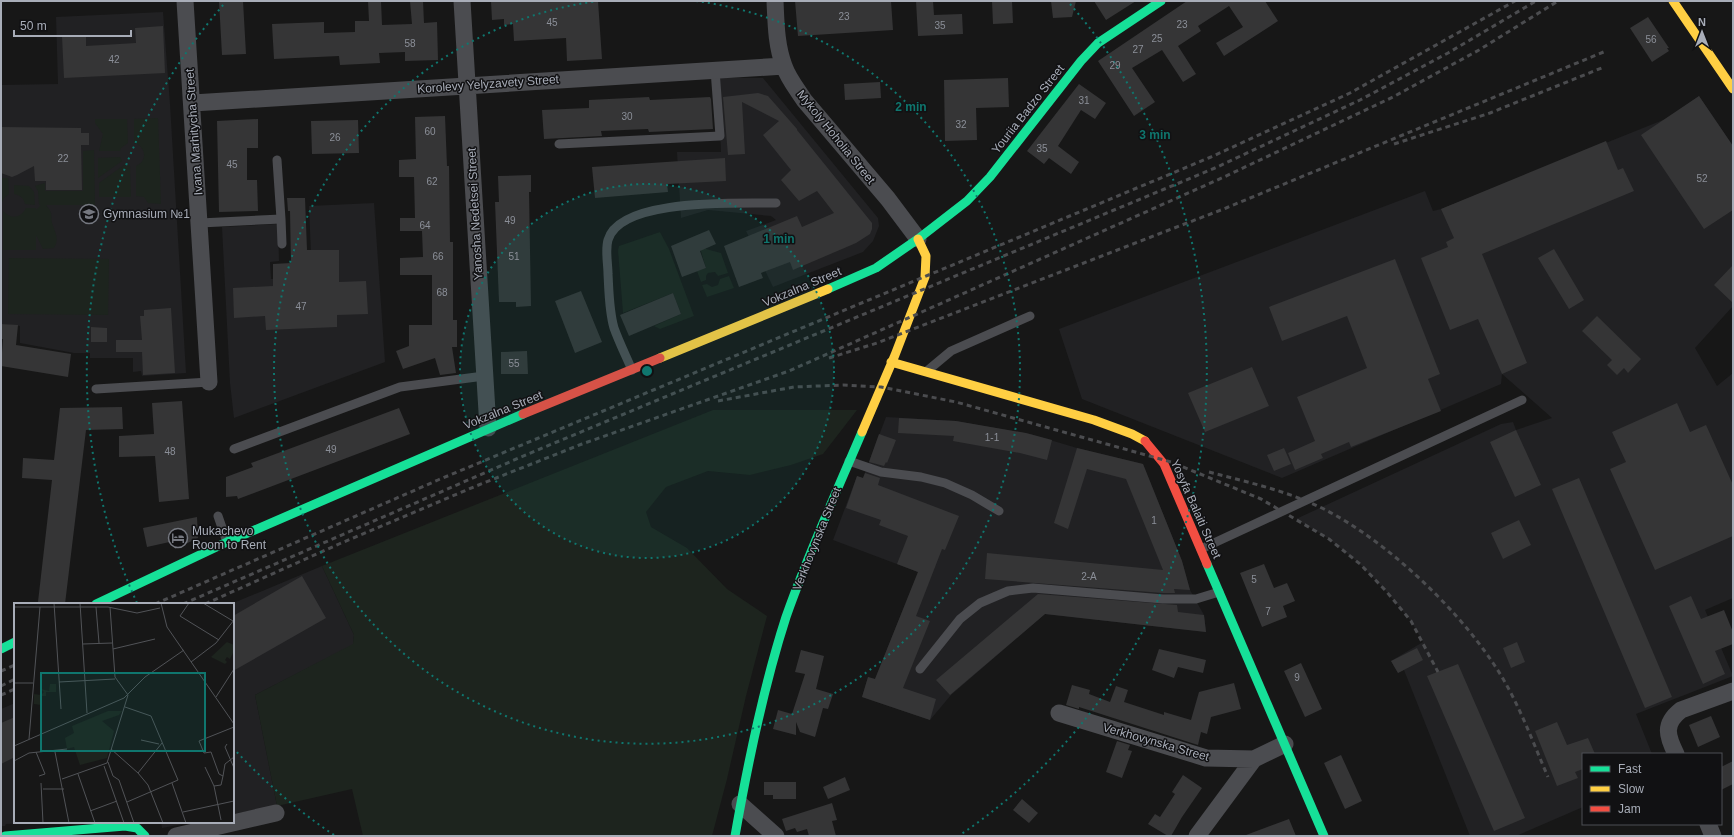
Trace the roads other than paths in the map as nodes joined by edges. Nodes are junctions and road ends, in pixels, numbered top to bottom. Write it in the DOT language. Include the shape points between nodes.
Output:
graph roads {
  1 [pos="185,1"];
  2 [pos="462,1"];
  3 [pos="775,1"];
  4 [pos="1161,1"];
  5 [pos="1673,1"];
  6 [pos="784,66"];
  7 [pos="715,70"];
  8 [pos="468,85"];
  9 [pos="1733,90"];
  10 [pos="193,103"];
  11 [pos="559,144"];
  12 [pos="278,160"];
  13 [pos="776,203"];
  14 [pos="281,219"];
  15 [pos="200,223"];
  16 [pos="918,239"];
  17 [pos="282,244"];
  18 [pos="1030,316"];
  19 [pos="891,362"];
  20 [pos="632,370"];
  21 [pos="926,372"];
  22 [pos="484,376"];
  23 [pos="209,382"];
  24 [pos="96,389"];
  25 [pos="1522,400"];
  26 [pos="488,428"];
  27 [pos="234,449"];
  28 [pos="849,461"];
  29 [pos="999,511"];
  30 [pos="218,516"];
  31 [pos="227,542"];
  32 [pos="1201,549"];
  33 [pos="1219,592"];
  34 [pos="98,603"];
  35 [pos="14,642"];
  36 [pos="1,649"];
  37 [pos="920,669"];
  38 [pos="1733,691"];
  39 [pos="1060,713"];
  40 [pos="1285,744"];
  41 [pos="1676,753"];
  42 [pos="1254,759"];
  43 [pos="740,804"];
  44 [pos="276,813"];
  45 [pos="233,823"];
  46 [pos="234,823"];
  47 [pos="1708,825"];
  48 [pos="5,836"];
  49 [pos="145,836"];
  50 [pos="176,836"];
  51 [pos="734,836"];
  52 [pos="776,836"];
  53 [pos="1197,836"];
  54 [pos="1324,836"];
  55 [pos="1713,836"];
  1 -- 10 [label="street, Ivana Marhitycha Street"];
  2 -- 8 [label="street, Yanosha Nedetsei Street"];
  3 -- 6 [label="street, Mykoly Hoholia Street" via="776,28"];
  4 -- 16 [label="street, Youriia Badzo Street" via="1098,43 990,177 967,201"];
  5 -- 9 [label="street"];
  6 -- 7 [label="street, Korolevy Yelyzavety Street"];
  6 -- 16 [label="street, Mykoly Hoholia Street" via="804,100"];
  7 -- 8 [label="street, Korolevy Yelyzavety Street"];
  7 -- 11 [label="lane" via="720,136"];
  8 -- 10 [label="street, Korolevy Yelyzavety Street"];
  8 -- 22 [label="street, Yanosha Nedetsei Street"];
  10 -- 15 [label="street, Ivana Marhitycha Street"];
  12 -- 14 [label="lane"];
  13 -- 20 [label="lane" via="678,206 652,210 633,217 615,228 608,240 609,300 614,327"];
  14 -- 15 [label="lane"];
  14 -- 17 [label="lane"];
  15 -- 23 [label="street, Ivana Marhitycha Street"];
  16 -- 19 [label="street, Verkhovynska Street" via="926,256 925,277"];
  16 -- 20 [label="street, Vokzalna Street" via="876,268"];
  18 -- 21 [label="lane" via="951,351"];
  19 -- 21 [label="street, Yosyfa Balaiti Street"];
  19 -- 28 [label="street, Verkhovynska Street"];
  20 -- 26 [label="street, Vokzalna Street"];
  21 -- 32 [label="street, Yosyfa Balaiti Street" via="1094,420 1147,442 1164,464"];
  22 -- 26 [label="street, Yanosha Nedetsei Street"];
  22 -- 27 [label="lane" via="400,387"];
  23 -- 24 [label="lane"];
  25 -- 32 [label="lane"];
  26 -- 31 [label="street, Vokzalna Street"];
  28 -- 29 [label="lane" via="881,472 922,477 945,483"];
  28 -- 43 [label="street, Verkhovynska Street" via="797,588 778,646 761,703"];
  30 -- 31 [label="lane"];
  31 -- 34 [label="street, Vokzalna Street"];
  32 -- 33 [label="street, Yosyfa Balaiti Street"];
  33 -- 37 [label="lane" via="1196,599 1163,599 1033,588 1008,591 980,603 960,619"];
  33 -- 40 [label="street, Yosyfa Balaiti Street"];
  35 -- 36 [label="street"];
  38 -- 41 [label="street" via="1681,710 1674,716 1669,724 1668,735"];
  39 -- 42 [label="street, Verkhovynska Street" via="1206,758"];
  40 -- 42 [label="street, Verkhovynska Street"];
  40 -- 54 [label="street, Yosyfa Balaiti Street"];
  42 -- 53 [label="street, Verkhovynska Street"];
  43 -- 51 [label="street, Verkhovynska Street"];
  43 -- 52 [label="street"];
  44 -- 46 [label="street"];
  45 -- 50 [label="street"];
  47 -- 55 [label="street"];
  48 -- 49 [label="street" via="125,826 142,831"];
}
